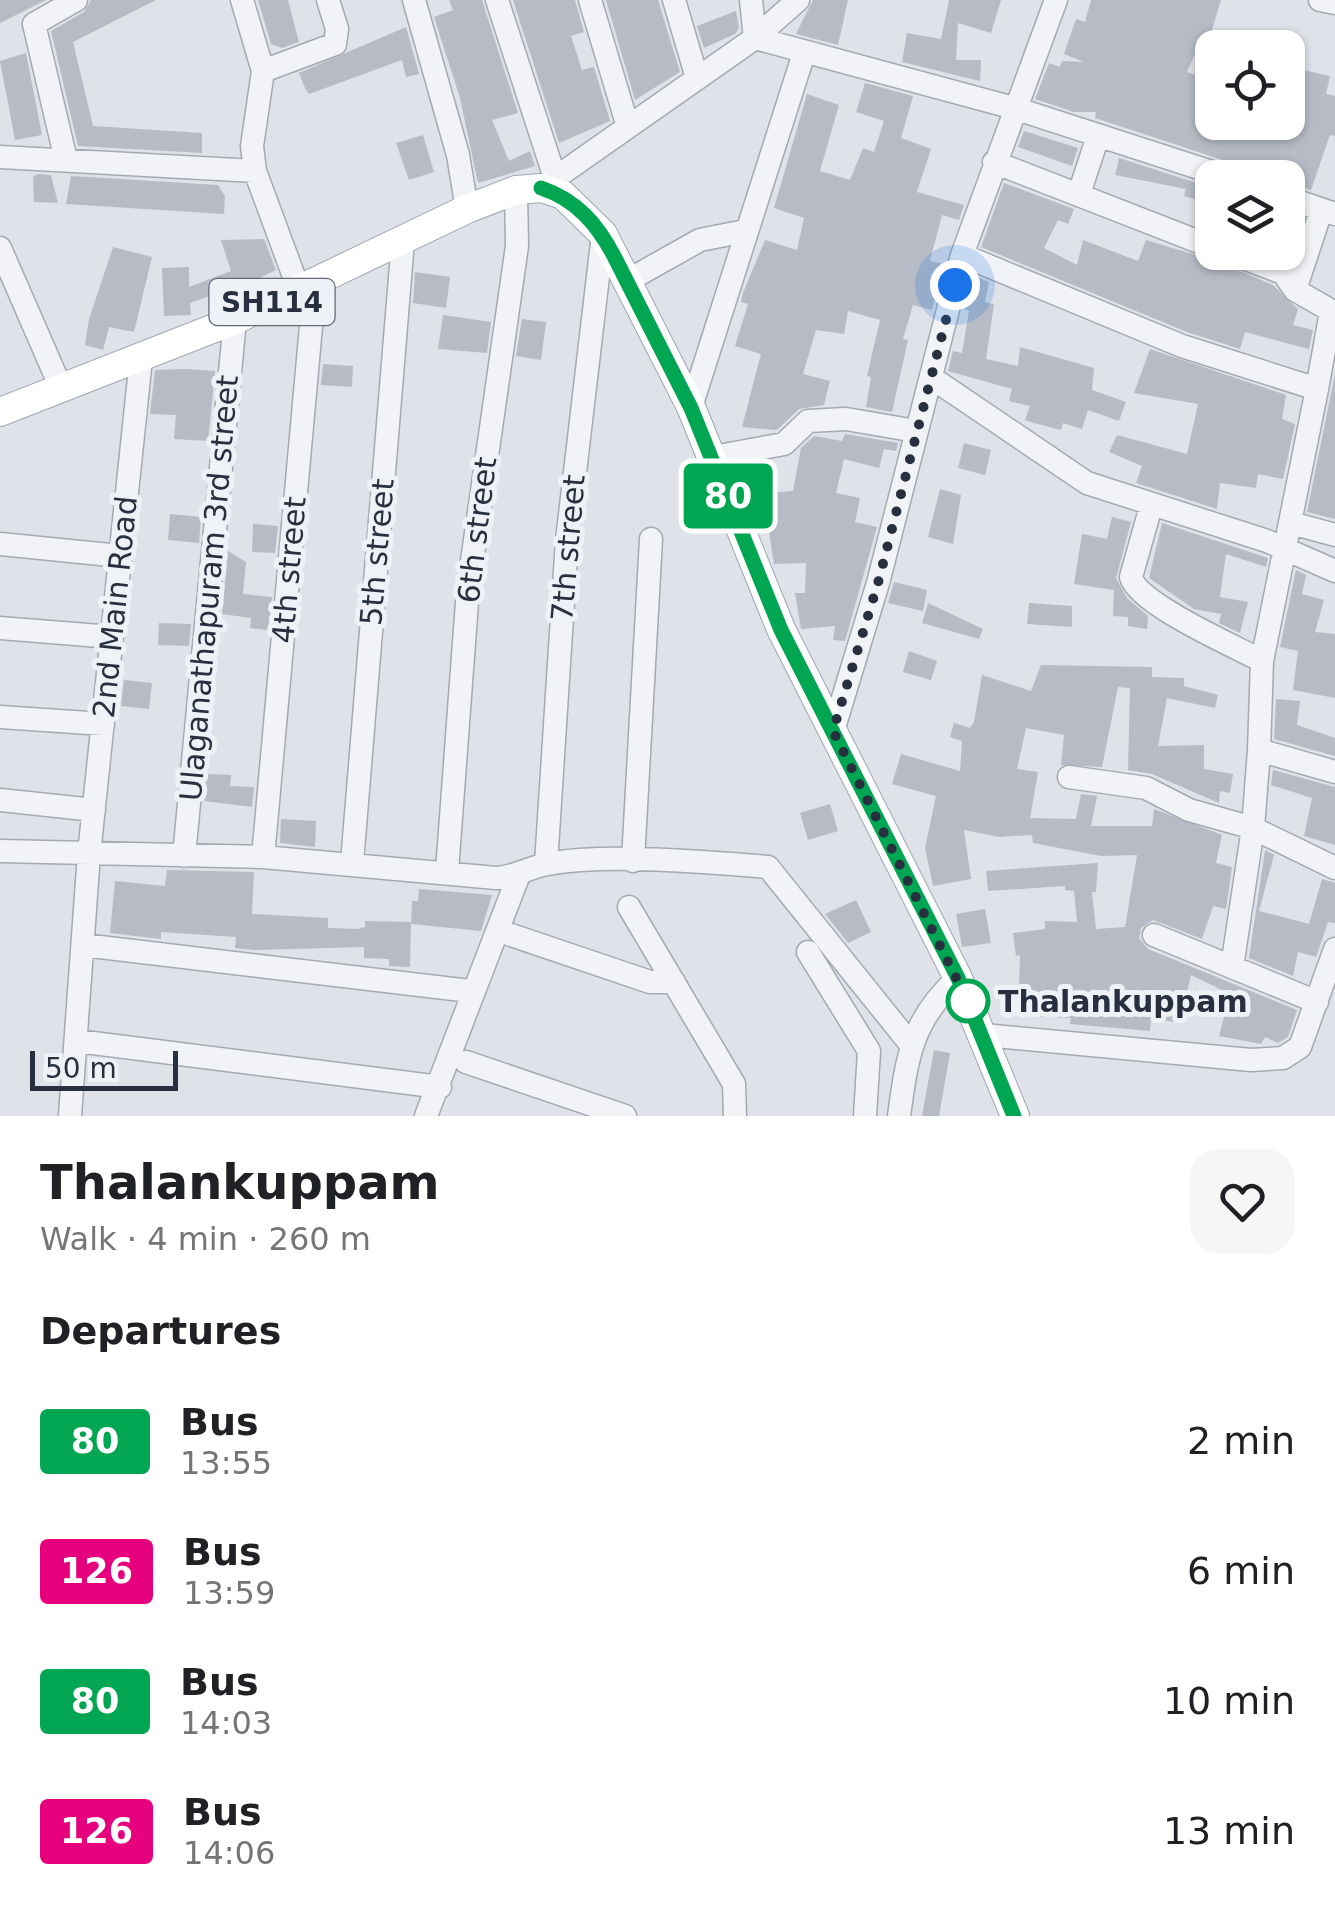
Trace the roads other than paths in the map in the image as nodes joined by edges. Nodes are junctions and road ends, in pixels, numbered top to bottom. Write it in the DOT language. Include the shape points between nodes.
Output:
graph roads {
  1 [pos="76,0"];
  2 [pos="242,0"];
  3 [pos="328,0"];
  4 [pos="414,0"];
  5 [pos="497,0"];
  6 [pos="590,0"];
  7 [pos="674,0"];
  8 [pos="751,0"];
  9 [pos="798,0"];
  10 [pos="1056,0"];
  11 [pos="1320,0"];
  12 [pos="1335,4"];
  13 [pos="755,38"];
  14 [pos="804,53"];
  15 [pos="263,70"];
  16 [pos="697,78"];
  17 [pos="1014,108"];
  18 [pos="628,127"];
  19 [pos="1098,136"];
  20 [pos="0,157"];
  21 [pos="66,160"];
  22 [pos="994,162"];
  23 [pos="1195,167"];
  24 [pos="255,171"];
  25 [pos="537,186"];
  26 [pos="1078,194"];
  27 [pos="467,209"];
  28 [pos="1328,213"];
  29 [pos="745,231"];
  30 [pos="603,234"];
  31 [pos="1195,240"];
  32 [pos="403,241"];
  33 [pos="0,248"];
  34 [pos="962,254"];
  35 [pos="1276,270"];
  36 [pos="627,282"];
  37 [pos="307,286"];
  38 [pos="1295,290"];
  39 [pos="1333,313"];
  40 [pos="235,320"];
  41 [pos="141,359"];
  42 [pos="1328,364"];
  43 [pos="932,378"];
  44 [pos="61,388"];
  45 [pos="1316,390"];
  46 [pos="691,408"];
  47 [pos="0,412"];
  48 [pos="916,431"];
  49 [pos="712,457"];
  50 [pos="1151,506"];
  51 [pos="1291,523"];
  52 [pos="1335,535"];
  53 [pos="651,539"];
  54 [pos="0,544"];
  55 [pos="1283,548"];
  56 [pos="120,556"];
  57 [pos="1335,570"];
  58 [pos="0,628"];
  59 [pos="112,636"];
  60 [pos="1262,661"];
  61 [pos="0,716"];
  62 [pos="103,724"];
  63 [pos="833,731"];
  64 [pos="1260,750"];
  65 [pos="1335,772"];
  66 [pos="1069,777"];
  67 [pos="0,800"];
  68 [pos="94,810"];
  69 [pos="1253,828"];
  70 [pos="0,850"];
  71 [pos="89,854"];
  72 [pos="184,856"];
  73 [pos="262,857"];
  74 [pos="633,861"];
  75 [pos="352,862"];
  76 [pos="546,864"];
  77 [pos="1335,868"];
  78 [pos="447,871"];
  79 [pos="518,877"];
  80 [pos="629,907"];
  81 [pos="511,935"];
  82 [pos="1154,935"];
  83 [pos="83,945"];
  84 [pos="1335,949"];
  85 [pos="808,952"];
  86 [pos="1232,966"];
  87 [pos="958,978"];
  88 [pos="674,982"];
  89 [pos="470,991"];
  90 [pos="1317,1002"];
  91 [pos="889,1017"];
  92 [pos="859,1034"];
  93 [pos="984,1035"];
  94 [pos="77,1041"];
  95 [pos="912,1046"];
  96 [pos="466,1062"];
  97 [pos="440,1088"];
  98 [pos="70,1116"];
  99 [pos="426,1116"];
  100 [pos="625,1116"];
  101 [pos="735,1116"];
  102 [pos="865,1116"];
  103 [pos="899,1116"];
  104 [pos="1014,1116"];
  1 -- 21 [label="street" via="34,24"];
  2 -- 15 [label="street"];
  3 -- 15 [label="street" via="335,44"];
  4 -- 27 [label="street"];
  5 -- 25 [label="street, 6th street"];
  6 -- 18 [label="street"];
  7 -- 16 [label="street"];
  8 -- 13 [label="street"];
  9 -- 13 [label="street"];
  10 -- 17 [label="street"];
  11 -- 12 [label="street"];
  13 -- 14 [label="street"];
  13 -- 16 [label="street"];
  14 -- 17 [label="street"];
  14 -- 29 [label="street"];
  15 -- 24 [label="street"];
  16 -- 18 [label="street"];
  17 -- 19 [label="street"];
  17 -- 22 [label="street"];
  18 -- 25 [label="street"];
  19 -- 23 [label="street"];
  19 -- 26 [label="street"];
  20 -- 21 [label="street"];
  21 -- 24 [label="street"];
  22 -- 26 [label="street"];
  22 -- 34 [label="street"];
  24 -- 37 [label="street"];
  25 -- 27 [label="main road, SH114"];
  25 -- 30 [label="main road" via="563,195"];
  25 -- 78 [label="street, 6th street" via="517,246 468,589"];
  26 -- 31 [label="street"];
  27 -- 32 [label="main road, SH114"];
  28 -- 38 [label="street"];
  29 -- 36 [label="street" via="700,240"];
  29 -- 46 [label="street"];
  30 -- 36 [label="main road"];
  30 -- 76 [label="street, 7th street" via="566,540"];
  32 -- 37 [label="main road, SH114"];
  32 -- 75 [label="street, 5th street"];
  33 -- 44 [label="street"];
  34 -- 43 [label="street"];
  34 -- 45 [label="street" via="1182,346"];
  35 -- 38 [label="street"];
  36 -- 46 [label="main road"];
  37 -- 40 [label="main road, SH114"];
  37 -- 73 [label="street, 4th street"];
  38 -- 39 [label="street"];
  39 -- 42 [label="street"];
  40 -- 41 [label="main road, SH114"];
  40 -- 72 [label="street, Ulaganathapuram 3rd street"];
  41 -- 44 [label="main road, SH114"];
  41 -- 56 [label="street, 2nd Main Road"];
  42 -- 45 [label="street"];
  43 -- 48 [label="street"];
  43 -- 50 [label="street" via="1087,483"];
  44 -- 47 [label="main road, SH114"];
  45 -- 51 [label="street"];
  46 -- 49 [label="main road"];
  48 -- 49 [label="street" via="863,420 808,421 784,444"];
  48 -- 63 [label="street"];
  49 -- 63 [label="main road" via="781,630"];
  50 -- 55 [label="street"];
  50 -- 60 [label="street" via="1134,587 1170,614"];
  51 -- 52 [label="street"];
  51 -- 55 [label="street"];
  53 -- 74 [label="street"];
  54 -- 56 [label="street"];
  55 -- 57 [label="street"];
  55 -- 60 [label="street"];
  56 -- 59 [label="street, 2nd Main Road"];
  58 -- 59 [label="street"];
  59 -- 62 [label="street, 2nd Main Road"];
  60 -- 64 [label="street"];
  61 -- 62 [label="street"];
  62 -- 68 [label="street, 2nd Main Road"];
  63 -- 87 [label="main road"];
  64 -- 65 [label="street"];
  64 -- 69 [label="street"];
  66 -- 69 [label="street" via="1146,788 1190,810"];
  67 -- 68 [label="street"];
  68 -- 71 [label="street, 2nd Main Road"];
  69 -- 77 [label="street"];
  69 -- 86 [label="street"];
  70 -- 71 [label="street"];
  71 -- 72 [label="street"];
  71 -- 83 [label="street, 2nd Main Road"];
  72 -- 73 [label="street"];
  73 -- 75 [label="street"];
  74 -- 76 [label="street"];
  74 -- 91 [label="street" via="768,867"];
  75 -- 78 [label="street"];
  76 -- 79 [label="street"];
  78 -- 79 [label="street"];
  79 -- 89 [label="street"];
  80 -- 88 [label="street"];
  81 -- 88 [label="street" via="650,982"];
  82 -- 86 [label="street"];
  83 -- 89 [label="street"];
  83 -- 94 [label="street, 2nd Main Road"];
  84 -- 90 [label="street"];
  85 -- 92 [label="street"];
  86 -- 90 [label="street"];
  87 -- 93 [label="main road"];
  87 -- 95 [label="street" via="934,1000"];
  88 -- 101 [label="street" via="734,1084"];
  89 -- 97 [label="street"];
  90 -- 93 [label="street" via="1300,1048 1282,1058"];
  91 -- 92 [label="street"];
  91 -- 95 [label="street"];
  92 -- 102 [label="street" via="870,1057"];
  93 -- 104 [label="main road"];
  94 -- 97 [label="street"];
  94 -- 98 [label="street, 2nd Main Road"];
  95 -- 103 [label="street"];
  96 -- 100 [label="street"];
  97 -- 99 [label="street"];
}
